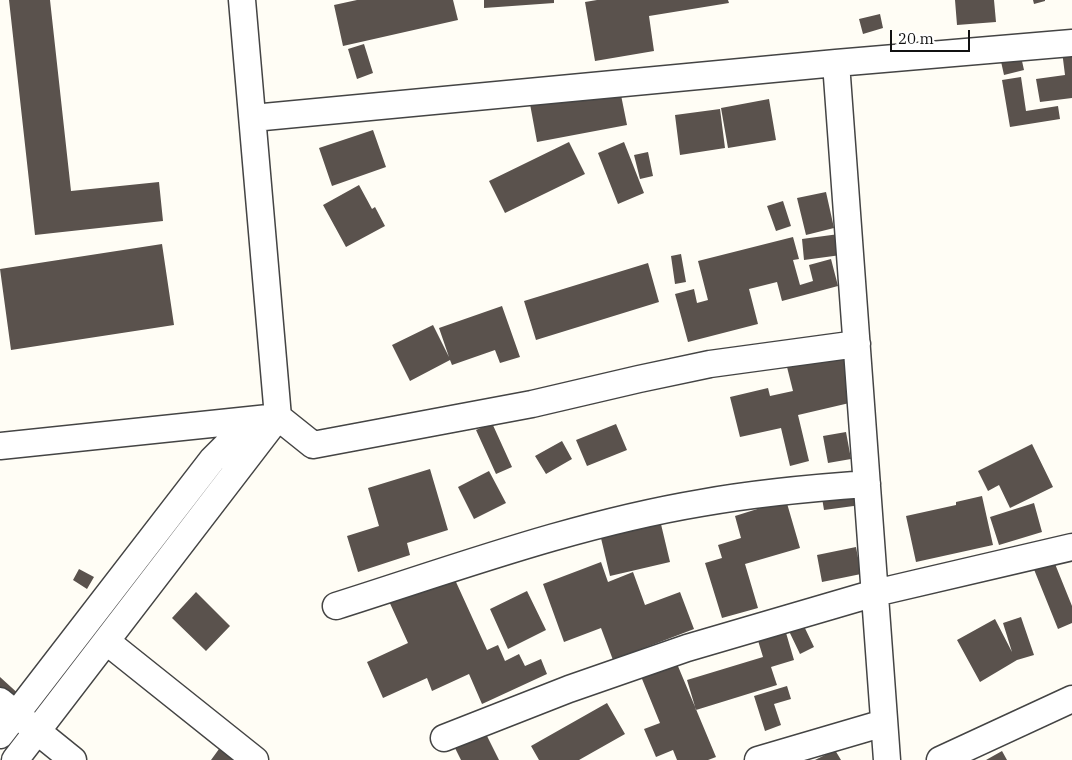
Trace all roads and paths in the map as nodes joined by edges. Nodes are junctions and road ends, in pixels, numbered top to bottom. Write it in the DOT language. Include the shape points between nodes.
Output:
graph roads {
  1 [pos="242,0"];
  2 [pos="1072,43"];
  3 [pos="836,63"];
  4 [pos="253,118"];
  5 [pos="857,344"];
  6 [pos="278,418"];
  7 [pos="252,420"];
  8 [pos="0,446"];
  9 [pos="867,484"];
  10 [pos="1072,547"];
  11 [pos="875,593"];
  12 [pos="336,606"];
  13 [pos="106,641"];
  14 [pos="1072,698"];
  15 [pos="8,708"];
  16 [pos="884,722"];
  17 [pos="37,731"];
  18 [pos="0,735"];
  19 [pos="444,738"];
  20 [pos="15,760"];
  21 [pos="73,760"];
  22 [pos="255,760"];
  23 [pos="758,760"];
  24 [pos="887,760"];
  25 [pos="940,760"];
  1 -- 4 [label="street"];
  2 -- 3 [label="street"];
  3 -- 4 [label="street"];
  3 -- 5 [label="street"];
  4 -- 6 [label="street"];
  5 -- 6 [label="street" via="710,364 532,404 313,445"];
  5 -- 9 [label="street"];
  6 -- 7 [label="street"];
  6 -- 13 [label="street"];
  7 -- 8 [label="street"];
  7 -- 15 [label="street" via="212,460"];
  9 -- 11 [label="street"];
  9 -- 12 [label="street" via="700,502 602,524"];
  10 -- 11 [label="street"];
  11 -- 16 [label="street"];
  11 -- 19 [label="street" via="687,648 569,688"];
  13 -- 17 [label="street"];
  13 -- 22 [label="street"];
  14 -- 25 [label="street"];
  15 -- 17 [label="street"];
  15 -- 18 [label="street"];
  16 -- 23 [label="street"];
  16 -- 24 [label="street"];
  17 -- 20 [label="street"];
  17 -- 21 [label="street"];
}
